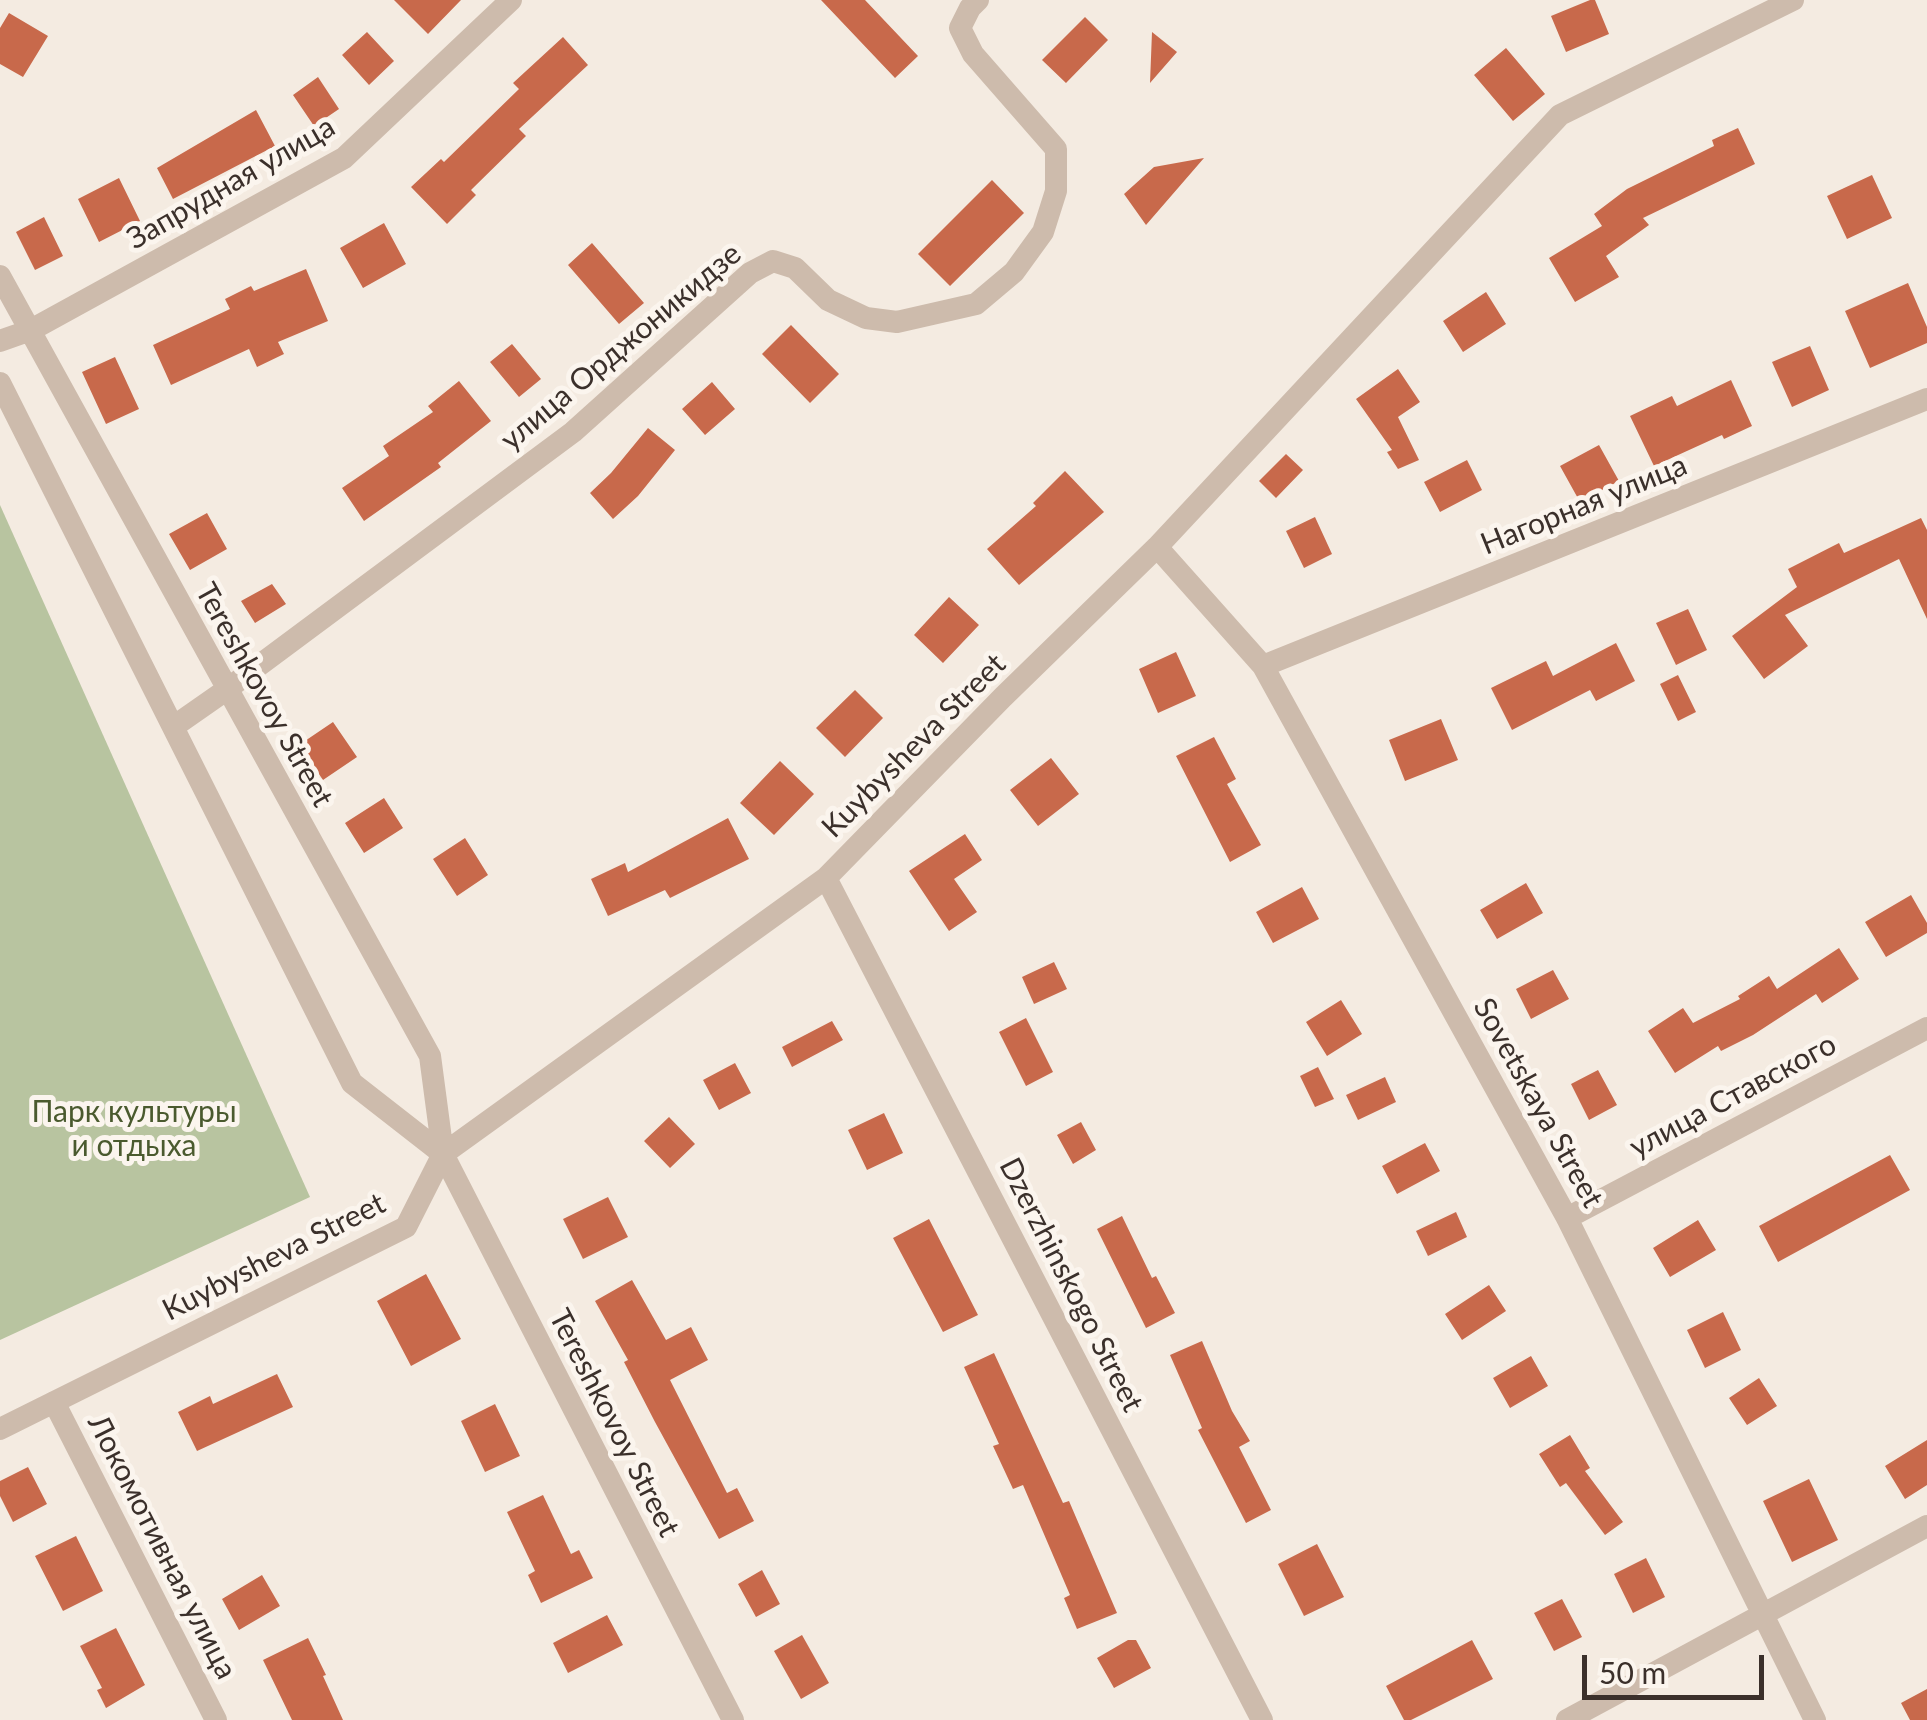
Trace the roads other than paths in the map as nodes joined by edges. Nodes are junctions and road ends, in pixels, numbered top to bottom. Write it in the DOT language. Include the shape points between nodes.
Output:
graph roads {
  1 [pos="510,0"];
  2 [pos="978,0"];
  3 [pos="1793,0"];
  4 [pos="0,276"];
  5 [pos="31,330"];
  6 [pos="0,341"];
  7 [pos="0,383"];
  8 [pos="1927,399"];
  9 [pos="1157,547"];
  10 [pos="1263,666"];
  11 [pos="226,690"];
  12 [pos="172,726"];
  13 [pos="826,878"];
  14 [pos="1927,1028"];
  15 [pos="443,1154"];
  16 [pos="1568,1218"];
  17 [pos="54,1402"];
  18 [pos="0,1429"];
  19 [pos="1927,1526"];
  20 [pos="1764,1612"];
  21 [pos="216,1720"];
  22 [pos="732,1720"];
  23 [pos="1262,1720"];
  24 [pos="1568,1720"];
  25 [pos="1816,1720"];
  1 -- 5 [label="street, Запрудная улица" via="344,158"];
  2 -- 11 [label="street, улица Орджоникидзе" via="960,28 972,54 1056,149 1056,192 1043,232 1014,272 976,304 897,322 866,318 828,300 795,268 773,260 750,272 573,432"];
  3 -- 9 [label="street, Kuybysheva Street" via="1560,115"];
  4 -- 5 [label="street, Tereshkovoy Street"];
  5 -- 6 [label="street, Запрудная улица"];
  5 -- 11 [label="street, Tereshkovoy Street"];
  7 -- 12 [label="street, Tereshkovoy Street"];
  8 -- 10 [label="street, Нагорная улица"];
  9 -- 10 [label="street, Sovetskaya Street"];
  9 -- 13 [label="street, Kuybysheva Street"];
  10 -- 16 [label="street, Sovetskaya Street"];
  11 -- 12 [label="street, улица Орджоникидзе"];
  11 -- 15 [label="street, Tereshkovoy Street" via="430,1056"];
  12 -- 15 [label="street, Tereshkovoy Street" via="352,1083"];
  13 -- 15 [label="street, Kuybysheva Street"];
  13 -- 23 [label="street, Dzerzhinskogo Street"];
  14 -- 16 [label="street, улица Ставского"];
  15 -- 17 [label="street, Kuybysheva Street" via="406,1227"];
  15 -- 22 [label="street, Tereshkovoy Street"];
  16 -- 20 [label="street, Sovetskaya Street"];
  17 -- 18 [label="street, Kuybysheva Street"];
  17 -- 21 [label="street, Локомотивная улица"];
  19 -- 20 [label="street"];
  20 -- 24 [label="street"];
  20 -- 25 [label="street, Sovetskaya Street"];
}
